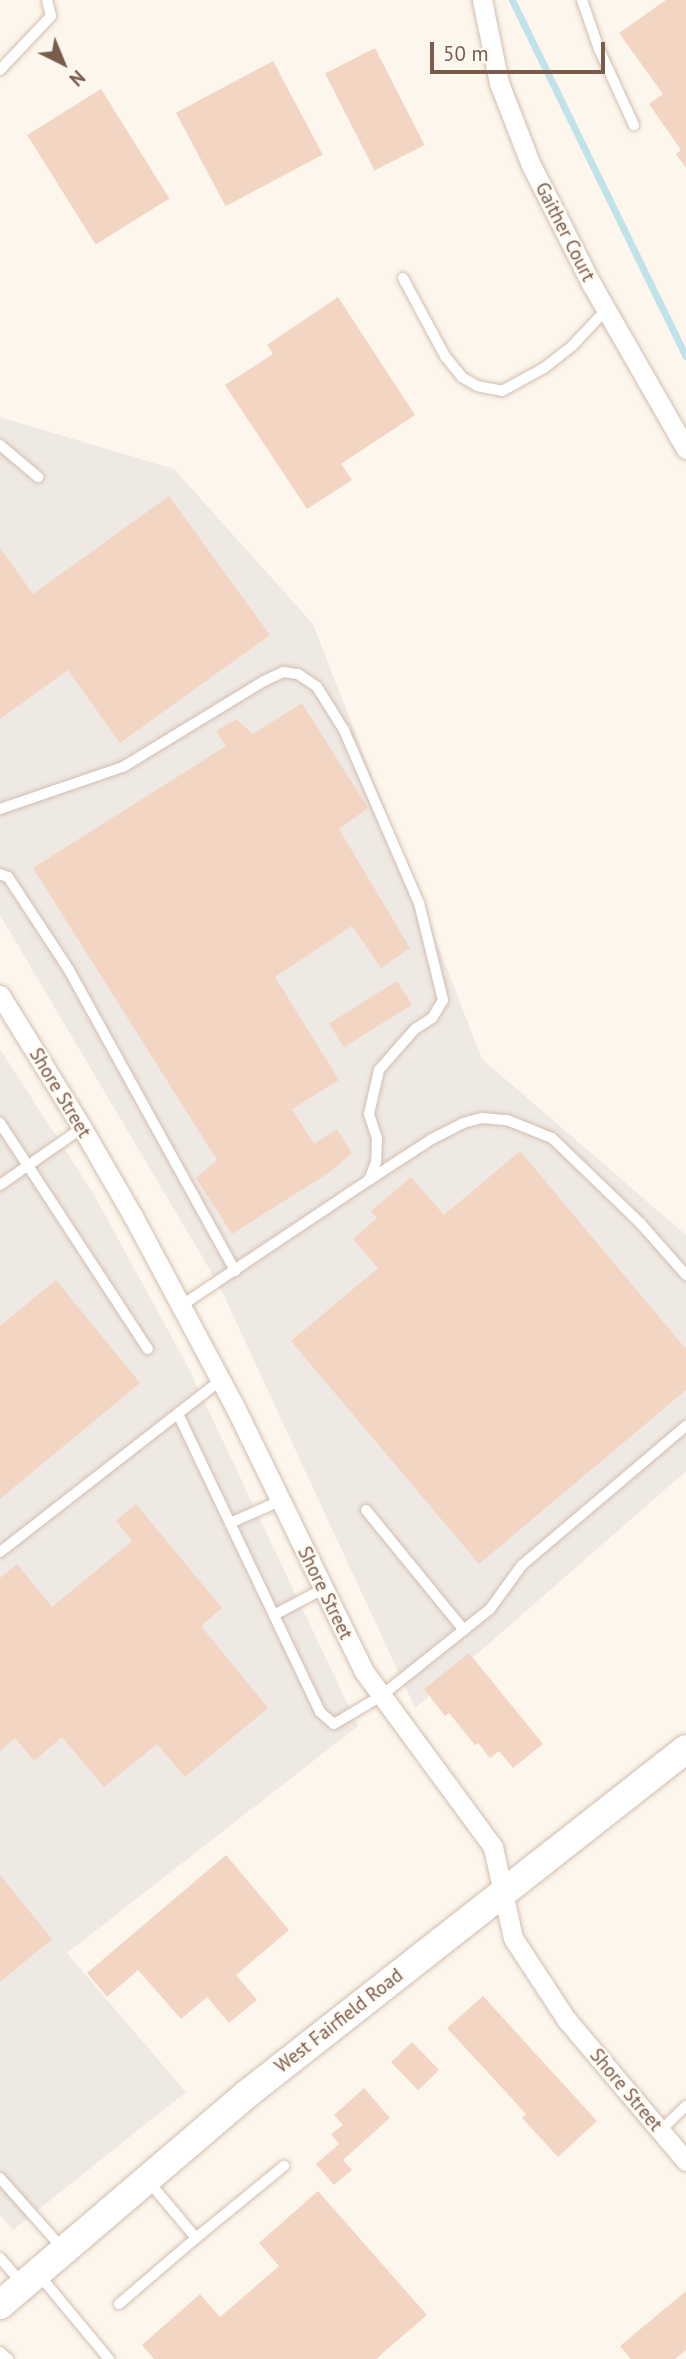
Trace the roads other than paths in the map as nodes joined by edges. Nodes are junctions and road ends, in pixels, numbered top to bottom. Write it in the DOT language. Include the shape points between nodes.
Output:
graph roads {
  1 [pos="47,0"];
  2 [pos="482,0"];
  3 [pos="582,0"];
  4 [pos="0,70"];
  5 [pos="634,125"];
  6 [pos="403,278"];
  7 [pos="606,310"];
  8 [pos="0,445"];
  9 [pos="686,449"];
  10 [pos="38,477"];
  11 [pos="0,809"];
  12 [pos="0,874"];
  13 [pos="0,995"];
  14 [pos="0,1123"];
  15 [pos="82,1128"];
  16 [pos="27,1165"];
  17 [pos="369,1180"];
  18 [pos="0,1185"];
  19 [pos="235,1271"];
  20 [pos="686,1275"];
  21 [pos="180,1306"];
  22 [pos="148,1349"];
  23 [pos="220,1381"];
  24 [pos="178,1414"];
  25 [pos="686,1426"];
  26 [pos="280,1500"];
  27 [pos="366,1510"];
  28 [pos="230,1523"];
  29 [pos="0,1552"];
  30 [pos="323,1589"];
  31 [pos="274,1615"];
  32 [pos="464,1630"];
  33 [pos="381,1696"];
  34 [pos="686,1749"];
  35 [pos="503,1892"];
  36 [pos="686,2106"];
  37 [pos="660,2131"];
  38 [pos="686,2161"];
  39 [pos="285,2166"];
  40 [pos="0,2178"];
  41 [pos="146,2179"];
  42 [pos="196,2238"];
  43 [pos="63,2249"];
  44 [pos="0,2259"];
  45 [pos="30,2278"];
  46 [pos="119,2304"];
  47 [pos="0,2305"];
  48 [pos="0,2352"];
  49 [pos="8,2359"];
  50 [pos="109,2359"];
  1 -- 4 [label="lane" via="51,16"];
  2 -- 7 [label="street, Gaither Court" via="499,83 527,153"];
  3 -- 5 [label="lane"];
  6 -- 7 [label="lane" via="445,356 462,377 477,386 502,391 544,368"];
  7 -- 9 [label="street, Gaither Court"];
  8 -- 10 [label="lane"];
  11 -- 17 [label="lane" via="123,767 283,672 298,674 317,687 344,730 419,903 443,1000 432,1018 415,1029 379,1070 369,1114 377,1138 376,1162"];
  12 -- 19 [label="lane" via="8,877 69,970"];
  13 -- 15 [label="street, Shore Street"];
  14 -- 16 [label="lane"];
  15 -- 16 [label="lane"];
  15 -- 21 [label="street, Shore Street"];
  16 -- 18 [label="lane"];
  16 -- 22 [label="lane"];
  17 -- 19 [label="lane"];
  17 -- 20 [label="lane" via="463,1123 507,1119 552,1138"];
  19 -- 21 [label="lane"];
  21 -- 23 [label="street, Shore Street"];
  23 -- 24 [label="lane"];
  23 -- 26 [label="street, Shore Street"];
  24 -- 28 [label="lane"];
  24 -- 29 [label="lane"];
  25 -- 32 [label="lane" via="522,1565 491,1609"];
  26 -- 28 [label="lane"];
  26 -- 30 [label="street, Shore Street"];
  27 -- 32 [label="lane"];
  28 -- 31 [label="lane"];
  30 -- 31 [label="lane"];
  30 -- 33 [label="street, Shore Street"];
  31 -- 33 [label="lane" via="320,1712 334,1724"];
  32 -- 33 [label="lane"];
  33 -- 35 [label="street, Shore Street" via="493,1847"];
  34 -- 35 [label="main road, West Fairfield Road"];
  35 -- 37 [label="street, Shore Street" via="513,1938 566,2020"];
  35 -- 41 [label="main road, West Fairfield Road"];
  36 -- 37 [label="lane"];
  37 -- 38 [label="street, Shore Street"];
  39 -- 42 [label="lane"];
  40 -- 43 [label="lane"];
  41 -- 42 [label="lane"];
  41 -- 43 [label="main road, West Fairfield Road"];
  42 -- 46 [label="lane"];
  43 -- 45 [label="main road, West Fairfield Road"];
  44 -- 45 [label="lane"];
  45 -- 47 [label="main road, West Fairfield Road"];
  45 -- 50 [label="lane"];
  48 -- 49 [label="lane"];
}
